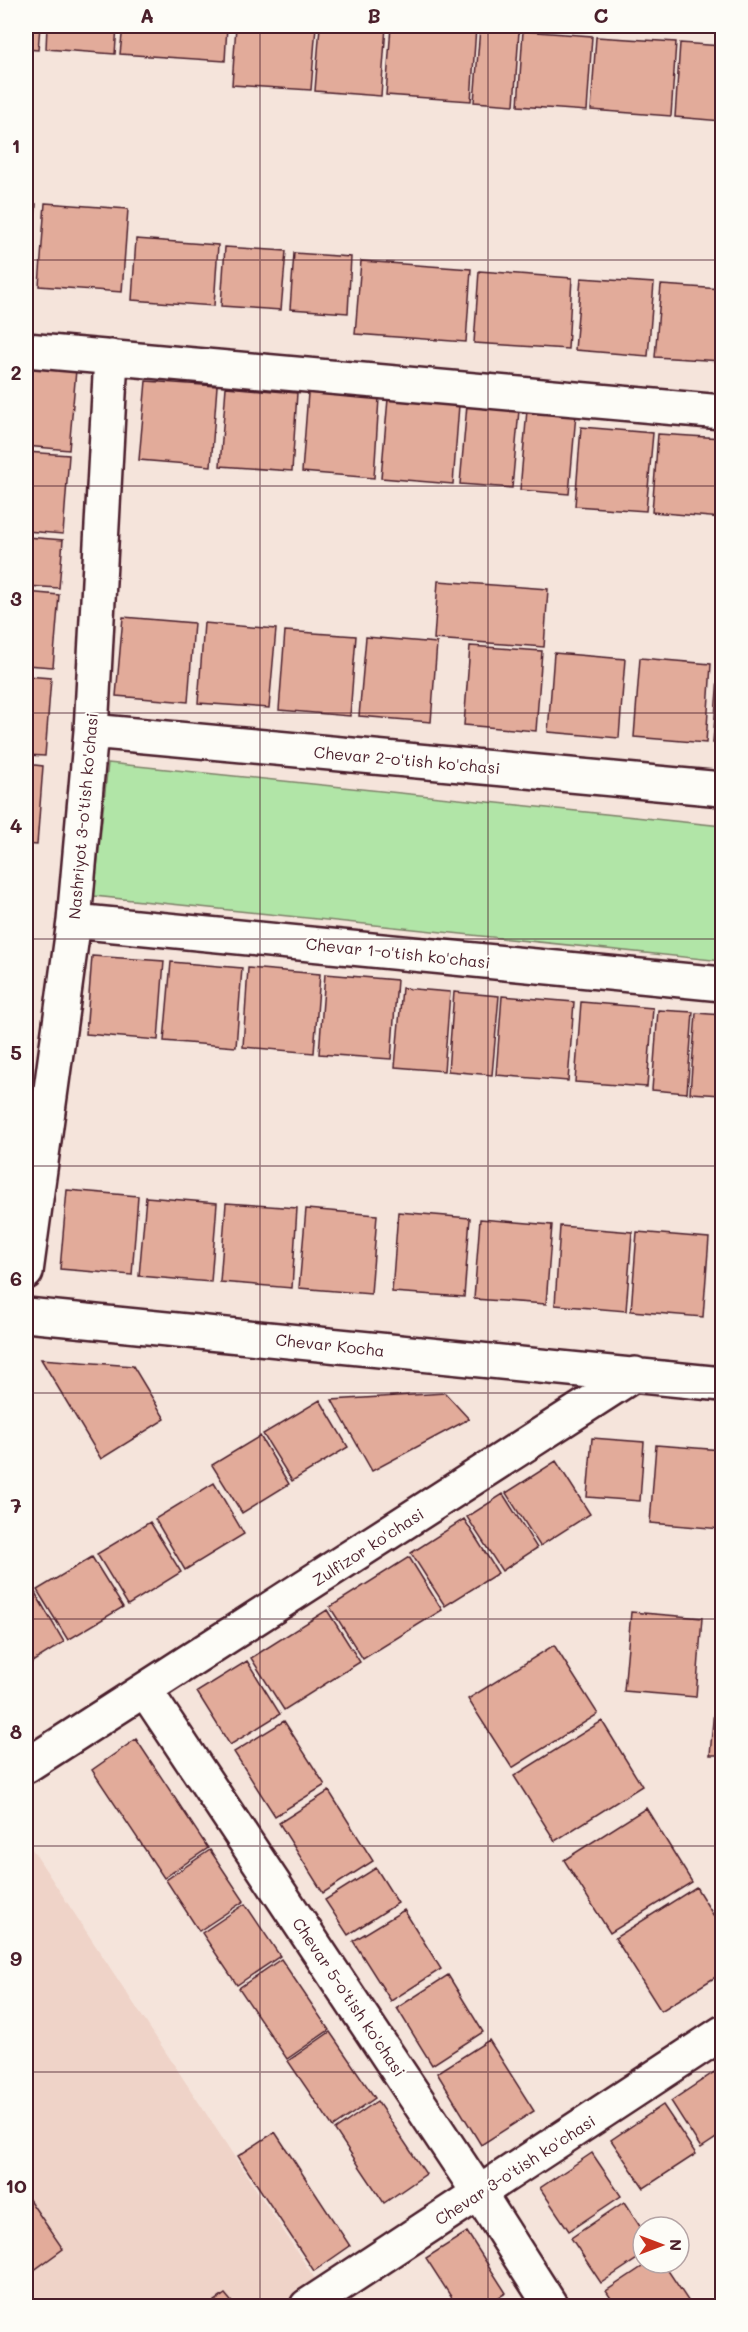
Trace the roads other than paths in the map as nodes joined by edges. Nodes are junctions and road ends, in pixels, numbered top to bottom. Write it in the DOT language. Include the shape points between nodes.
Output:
graph roads {
  1 [pos="26,350"];
  2 [pos="111,357"];
  3 [pos="723,411"];
  4 [pos="91,731"];
  5 [pos="723,789"];
  6 [pos="74,921"];
  7 [pos="723,984"];
  8 [pos="26,1272"];
  9 [pos="26,1315"];
  10 [pos="635,1374"];
  11 [pos="723,1384"];
  12 [pos="145,1690"];
  13 [pos="26,1766"];
  14 [pos="723,2033"];
  15 [pos="479,2193"];
  16 [pos="307,2307"];
  17 [pos="551,2307"];
  1 -- 2 [label="street"];
  2 -- 3 [label="street"];
  2 -- 4 [label="street, Nashriyot 3-o'tish ko'chasi"];
  4 -- 5 [label="street, Chevar 2-o'tish ko'chasi"];
  4 -- 6 [label="street, Nashriyot 3-o'tish ko'chasi"];
  6 -- 7 [label="street, Chevar 1-o'tish ko'chasi"];
  6 -- 8 [label="street, Nashriyot 3-o'tish ko'chasi"];
  9 -- 10 [label="street, Chevar Kocha"];
  10 -- 11 [label="street"];
  10 -- 12 [label="street, Zulfizor ko'chasi"];
  12 -- 13 [label="street, Zulfizor ko'chasi"];
  12 -- 15 [label="street, Chevar 5-o'tish ko'chasi"];
  14 -- 15 [label="street, Chevar 3-o'tish ko'chasi"];
  15 -- 16 [label="street, Chevar 3-o'tish ko'chasi"];
  15 -- 17 [label="street, Chevar 5-o'tish ko'chasi"];
}
